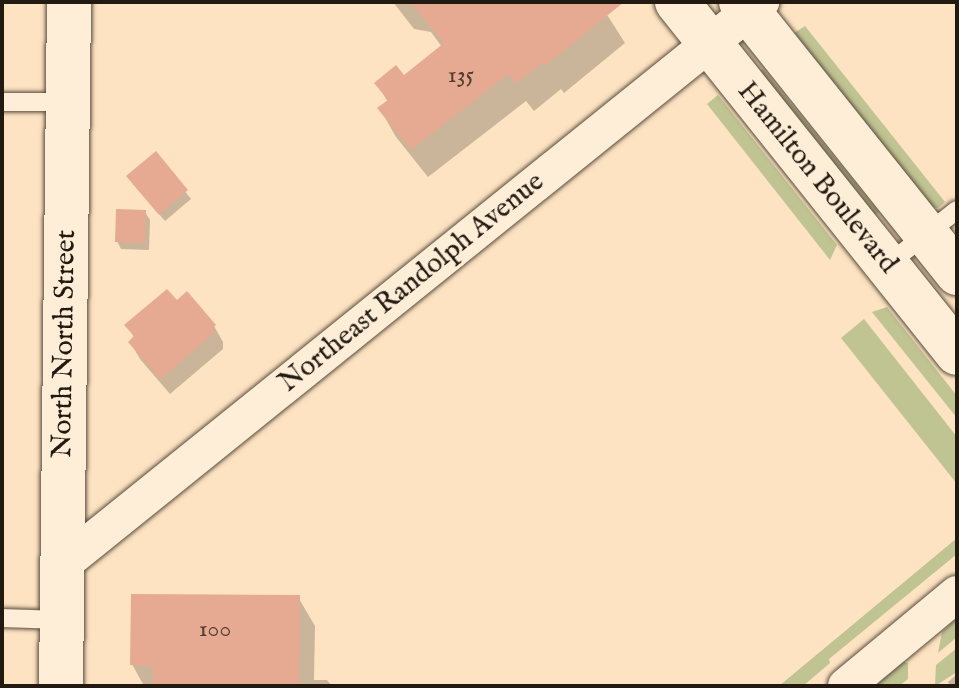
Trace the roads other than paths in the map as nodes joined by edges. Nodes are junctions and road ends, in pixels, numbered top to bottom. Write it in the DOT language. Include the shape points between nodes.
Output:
graph roads {
  1 [pos="69,2"];
  2 [pos="677,2"];
  3 [pos="750,5"];
  4 [pos="710,43"];
  5 [pos="2,102"];
  6 [pos="68,102"];
  7 [pos="942,222"];
  8 [pos="887,265"];
  9 [pos="957,273"];
  10 [pos="918,304"];
  11 [pos="957,353"];
  12 [pos="62,565"];
  13 [pos="957,594"];
  14 [pos="2,618"];
  15 [pos="61,620"];
  16 [pos="61,686"];
  17 [pos="846,686"];
  1 -- 6 [label="street, North North Street"];
  2 -- 4 [label="street, Hamilton Boulevard"];
  3 -- 4 [label="street, Northeast Randolph Avenue"];
  3 -- 7 [label="street, Hamilton Boulevard"];
  4 -- 8 [label="street, Hamilton Boulevard"];
  4 -- 12 [label="street, Northeast Randolph Avenue"];
  5 -- 6 [label="lane"];
  6 -- 12 [label="street, North North Street"];
  7 -- 8 [label="lane"];
  7 -- 9 [label="street, Hamilton Boulevard"];
  8 -- 10 [label="street, Hamilton Boulevard"];
  9 -- 10 [label="street"];
  10 -- 11 [label="street, Hamilton Boulevard"];
  12 -- 15 [label="street, North North Street"];
  13 -- 17 [label="street"];
  14 -- 15 [label="lane"];
  15 -- 16 [label="street, North North Street"];
}
